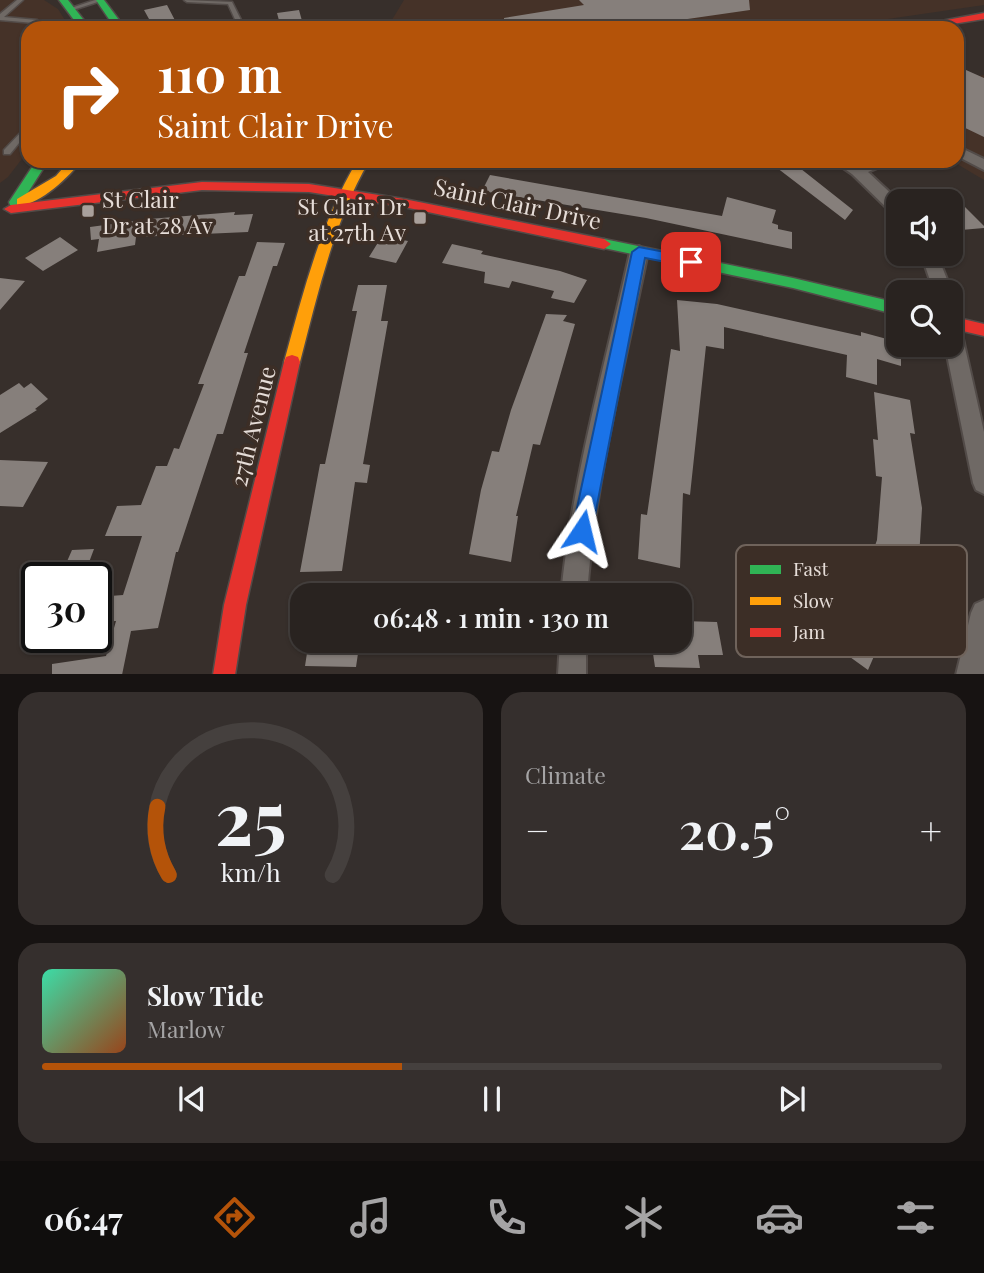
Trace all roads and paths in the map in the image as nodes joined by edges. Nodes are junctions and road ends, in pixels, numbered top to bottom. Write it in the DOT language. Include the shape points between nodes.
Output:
graph roads {
  1 [pos="20,0"];
  2 [pos="100,0"];
  3 [pos="187,0"];
  4 [pos="67,4"];
  5 [pos="984,16"];
  6 [pos="0,17"];
  7 [pos="35,21"];
  8 [pos="80,21"];
  9 [pos="115,21"];
  10 [pos="239,21"];
  11 [pos="953,21"];
  12 [pos="21,135"];
  13 [pos="3,152"];
  14 [pos="964,154"];
  15 [pos="0,159"];
  16 [pos="984,165"];
  17 [pos="37,168"];
  18 [pos="69,168"];
  19 [pos="358,168"];
  20 [pos="852,168"];
  21 [pos="866,168"];
  22 [pos="857,171"];
  23 [pos="60,179"];
  24 [pos="346,193"];
  25 [pos="88,198"];
  26 [pos="886,198"];
  27 [pos="4,214"];
  28 [pos="639,252"];
  29 [pos="886,306"];
  30 [pos="963,325"];
  31 [pos="984,330"];
  32 [pos="957,357"];
  33 [pos="984,483"];
  34 [pos="575,583"];
  35 [pos="984,613"];
  36 [pos="573,653"];
  37 [pos="224,674"];
  38 [pos="572,674"];
  39 [pos="970,674"];
  1 -- 6 [label="lane"];
  2 -- 4 [label="lane"];
  2 -- 9 [label="street"];
  3 -- 10 [label="lane" via="230,3"];
  4 -- 8 [label="street"];
  5 -- 11 [label="street"];
  6 -- 7 [label="lane"];
  12 -- 13 [label="lane"];
  13 -- 15 [label="lane"];
  14 -- 16 [label="street"];
  17 -- 27 [label="street"];
  18 -- 23 [label="street"];
  19 -- 24 [label="street, 27th Avenue"];
  20 -- 22 [label="street"];
  21 -- 22 [label="street"];
  22 -- 26 [label="street"];
  23 -- 25 [label="street" via="67,192"];
  23 -- 27 [label="street"];
  24 -- 25 [label="street, Saint Clair Drive" via="261,185 202,186"];
  24 -- 28 [label="street, Saint Clair Drive"];
  24 -- 37 [label="street, 27th Avenue" via="319,266 284,390 234,604"];
  25 -- 27 [label="street, Saint Clair Drive"];
  28 -- 29 [label="street, Saint Clair Drive" via="793,282"];
  28 -- 34 [label="street" via="591,476"];
  30 -- 31 [label="street"];
  32 -- 33 [label="street"];
  35 -- 39 [label="street"];
  36 -- 38 [label="street"];
}
